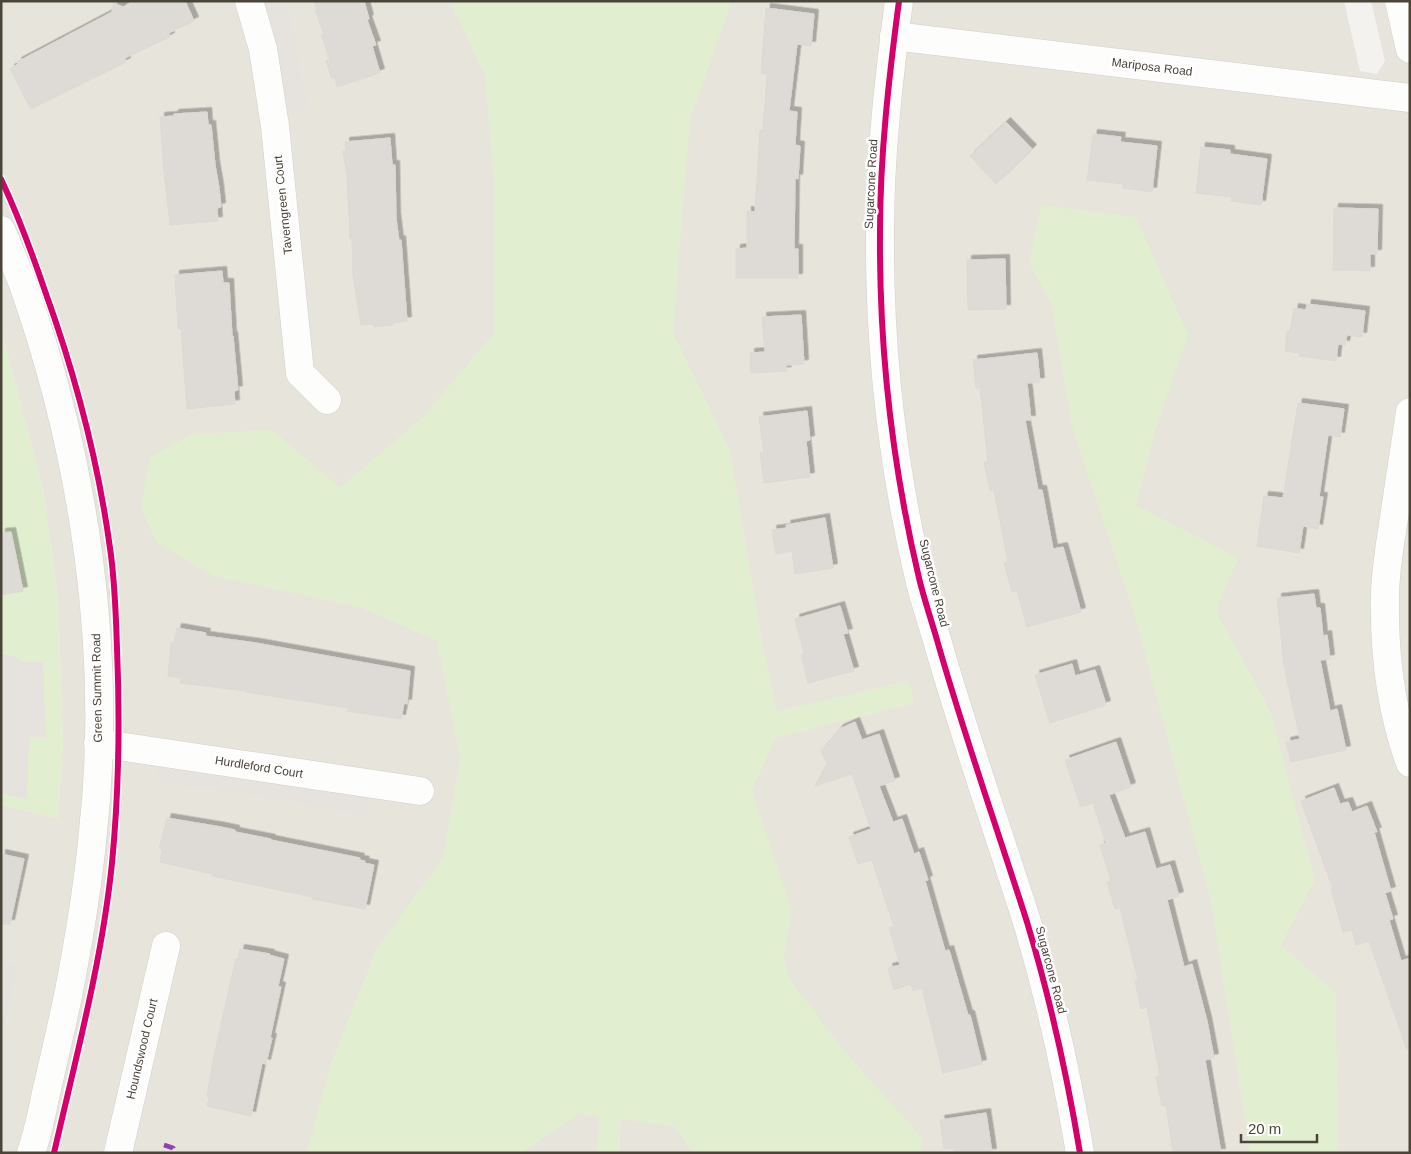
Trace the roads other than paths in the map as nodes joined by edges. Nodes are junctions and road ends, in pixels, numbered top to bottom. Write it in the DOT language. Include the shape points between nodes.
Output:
graph roads {
  1 [pos="249,1"];
  2 [pos="899,1"];
  3 [pos="1399,1"];
  4 [pos="894,36"];
  5 [pos="1410,49"];
  6 [pos="1410,98"];
  7 [pos="1,230"];
  8 [pos="327,400"];
  9 [pos="1410,412"];
  10 [pos="98,743"];
  11 [pos="1410,763"];
  12 [pos="420,791"];
  13 [pos="166,946"];
  14 [pos="31,1153"];
  15 [pos="118,1153"];
  16 [pos="1080,1153"];
  1 -- 8 [label="street, Taverngreen Court" via="263,49 275,126 300,373"];
  2 -- 4 [label="street, Sugarcone Road"];
  3 -- 5 [label="street"];
  4 -- 6 [label="street, Mariposa Road"];
  4 -- 16 [label="street, Sugarcone Road" via="884,138 880,230 887,395 897,473 919,579 935,636 1050,1005"];
  7 -- 10 [label="street, Green Summit Road" via="46,356 74,464 90,564 98,658"];
  9 -- 11 [label="street" via="1385,597 1392,695"];
  10 -- 12 [label="street, Hurdleford Court"];
  10 -- 14 [label="street, Green Summit Road" via="94,831 82,925 62,1027"];
  13 -- 15 [label="street, Houndswood Court"];
}
